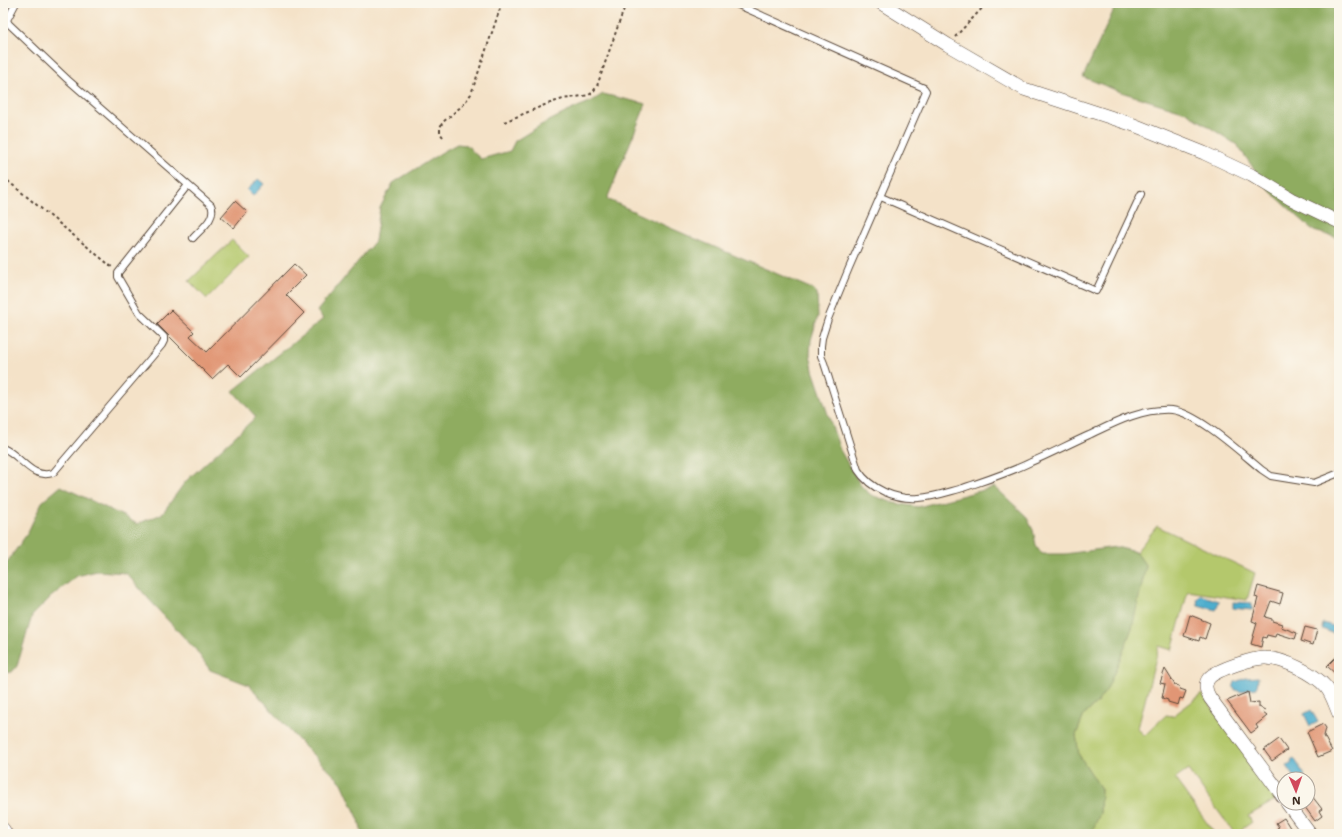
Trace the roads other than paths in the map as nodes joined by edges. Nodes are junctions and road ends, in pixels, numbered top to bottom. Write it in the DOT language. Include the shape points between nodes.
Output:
graph roads {
  1 [pos="16,3"];
  2 [pos="734,3"];
  3 [pos="881,3"];
  4 [pos="188,185"];
  5 [pos="1141,194"];
  6 [pos="881,197"];
  7 [pos="1339,222"];
  8 [pos="193,238"];
  9 [pos="3,448"];
  10 [pos="1339,473"];
  11 [pos="1339,714"];
  12 [pos="1276,787"];
  13 [pos="1293,811"];
  14 [pos="3,829"];
  15 [pos="6,834"];
  16 [pos="1310,834"];
  1 -- 4 [label="lane" via="7,20 9,24 67,79"];
  2 -- 6 [label="lane" via="924,88 925,94"];
  3 -- 7 [label="street" via="1024,89 1134,125 1204,153"];
  4 -- 8 [label="lane" via="213,209 209,221"];
  4 -- 9 [label="lane" via="118,273 139,313 164,337 162,345 53,473 39,474"];
  5 -- 6 [label="lane" via="1096,291"];
  6 -- 10 [label="lane" via="828,318 821,346 858,470 862,477 875,487 908,498 940,494 1004,474 1144,412 1173,410 1192,417 1207,427 1271,476 1314,483"];
  11 -- 12 [label="street" via="1329,692 1321,682 1280,660 1263,658 1246,661 1209,678 1206,689 1210,698"];
  13 -- 16 [label="street"];
  14 -- 15 [label="street"];
}
